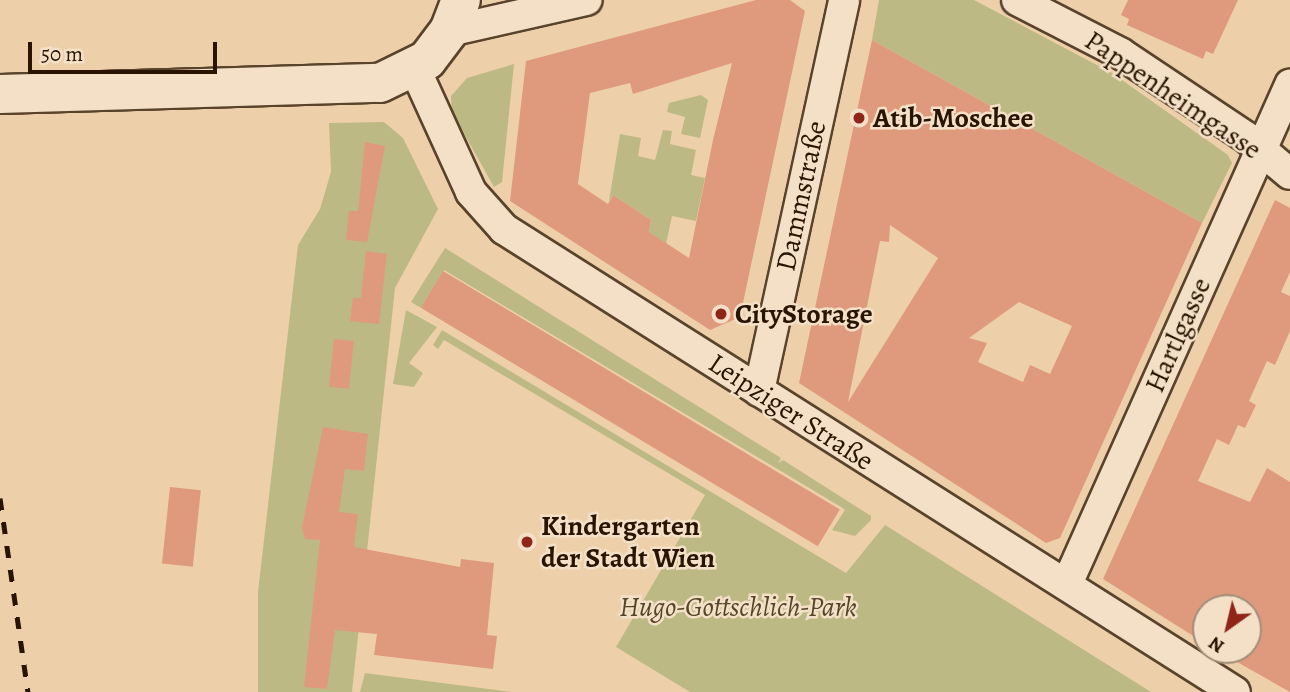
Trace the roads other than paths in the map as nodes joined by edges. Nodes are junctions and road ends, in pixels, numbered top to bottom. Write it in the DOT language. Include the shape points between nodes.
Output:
graph roads {
  1 [pos="587,0"];
  2 [pos="844,0"];
  3 [pos="1017,0"];
  4 [pos="455,16"];
  5 [pos="415,69"];
  6 [pos="1290,85"];
  7 [pos="0,94"];
  8 [pos="1259,152"];
  9 [pos="1290,174"];
  10 [pos="758,391"];
  11 [pos="1067,584"];
  12 [pos="1235,692"];
  1 -- 4 [label="street"];
  2 -- 10 [label="street, Dammstraße"];
  3 -- 8 [label="street, Pappenheimgasse" via="1120,53 1245,136"];
  4 -- 5 [label="street"];
  5 -- 7 [label="street" via="380,83 336,87"];
  5 -- 10 [label="street, Leipziger Straße" via="471,192 492,218"];
  6 -- 8 [label="street, Hartlgasse"];
  8 -- 9 [label="street, Pappenheimgasse"];
  8 -- 11 [label="street, Hartlgasse"];
  10 -- 11 [label="street, Leipziger Straße"];
  11 -- 12 [label="street, Leipziger Straße"];
}
